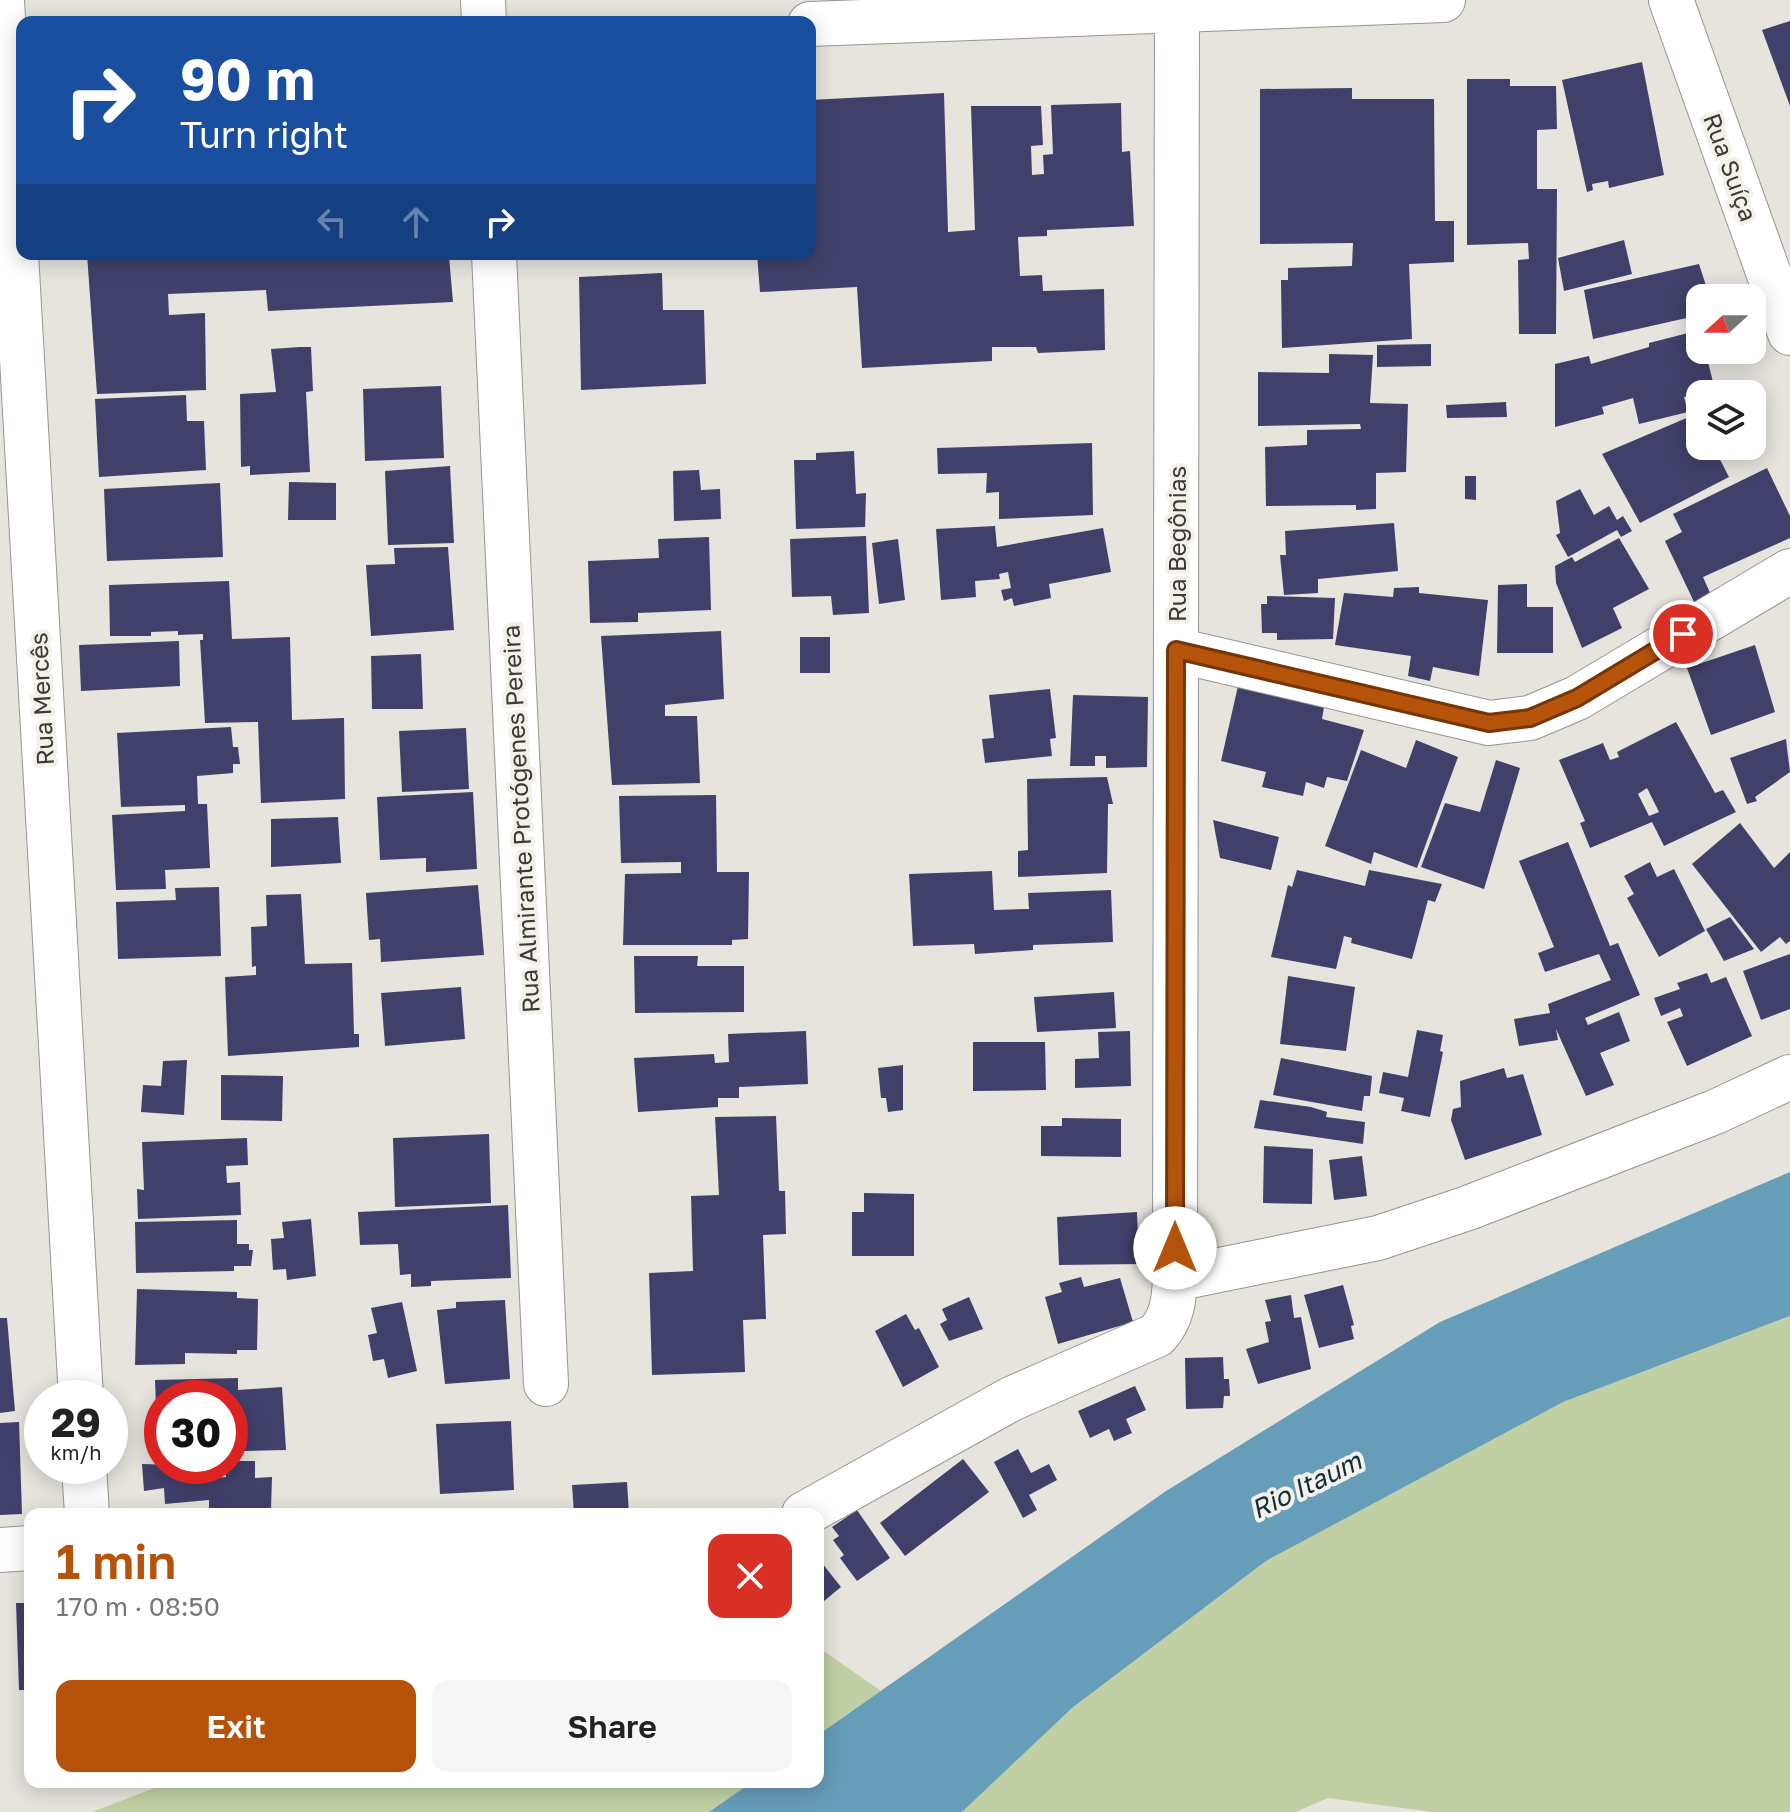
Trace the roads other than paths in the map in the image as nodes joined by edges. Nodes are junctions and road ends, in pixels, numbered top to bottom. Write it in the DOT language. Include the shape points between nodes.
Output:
graph roads {
  1 [pos="2,0"];
  2 [pos="1443,0"];
  3 [pos="1671,0"];
  4 [pos="1177,4"];
  5 [pos="816,24"];
  6 [pos="9,59"];
  7 [pos="16,189"];
  8 [pos="20,260"];
  9 [pos="494,260"];
  10 [pos="1790,333"];
  11 [pos="1790,571"];
  12 [pos="1176,650"];
  13 [pos="1790,1077"];
  14 [pos="1175,1279"];
  15 [pos="80,1380"];
  16 [pos="546,1384"];
  17 [pos="85,1484"];
  18 [pos="87,1508"];
  19 [pos="815,1508"];
  20 [pos="24,1548"];
  21 [pos="0,1550"];
  1 -- 6 [label="street, Rua Mercês"];
  2 -- 4 [label="street"];
  3 -- 10 [label="street, Rua Suíça"];
  4 -- 5 [label="street"];
  4 -- 12 [label="street, Rua Begônias"];
  6 -- 7 [label="street, Rua Mercês"];
  8 -- 15 [label="street, Rua Mercês"];
  9 -- 16 [label="street, Rua Almirante Protógenes Pereira"];
  11 -- 12 [label="street" via="1577,698 1530,718 1489,723"];
  12 -- 14 [label="street, Rua Begônias"];
  13 -- 14 [label="street" via="1715,1112 1378,1238"];
  14 -- 19 [label="street, Rua Begônias" via="1173,1305 1157,1335 1011,1399"];
  17 -- 18 [label="street"];
  20 -- 21 [label="street"];
}
